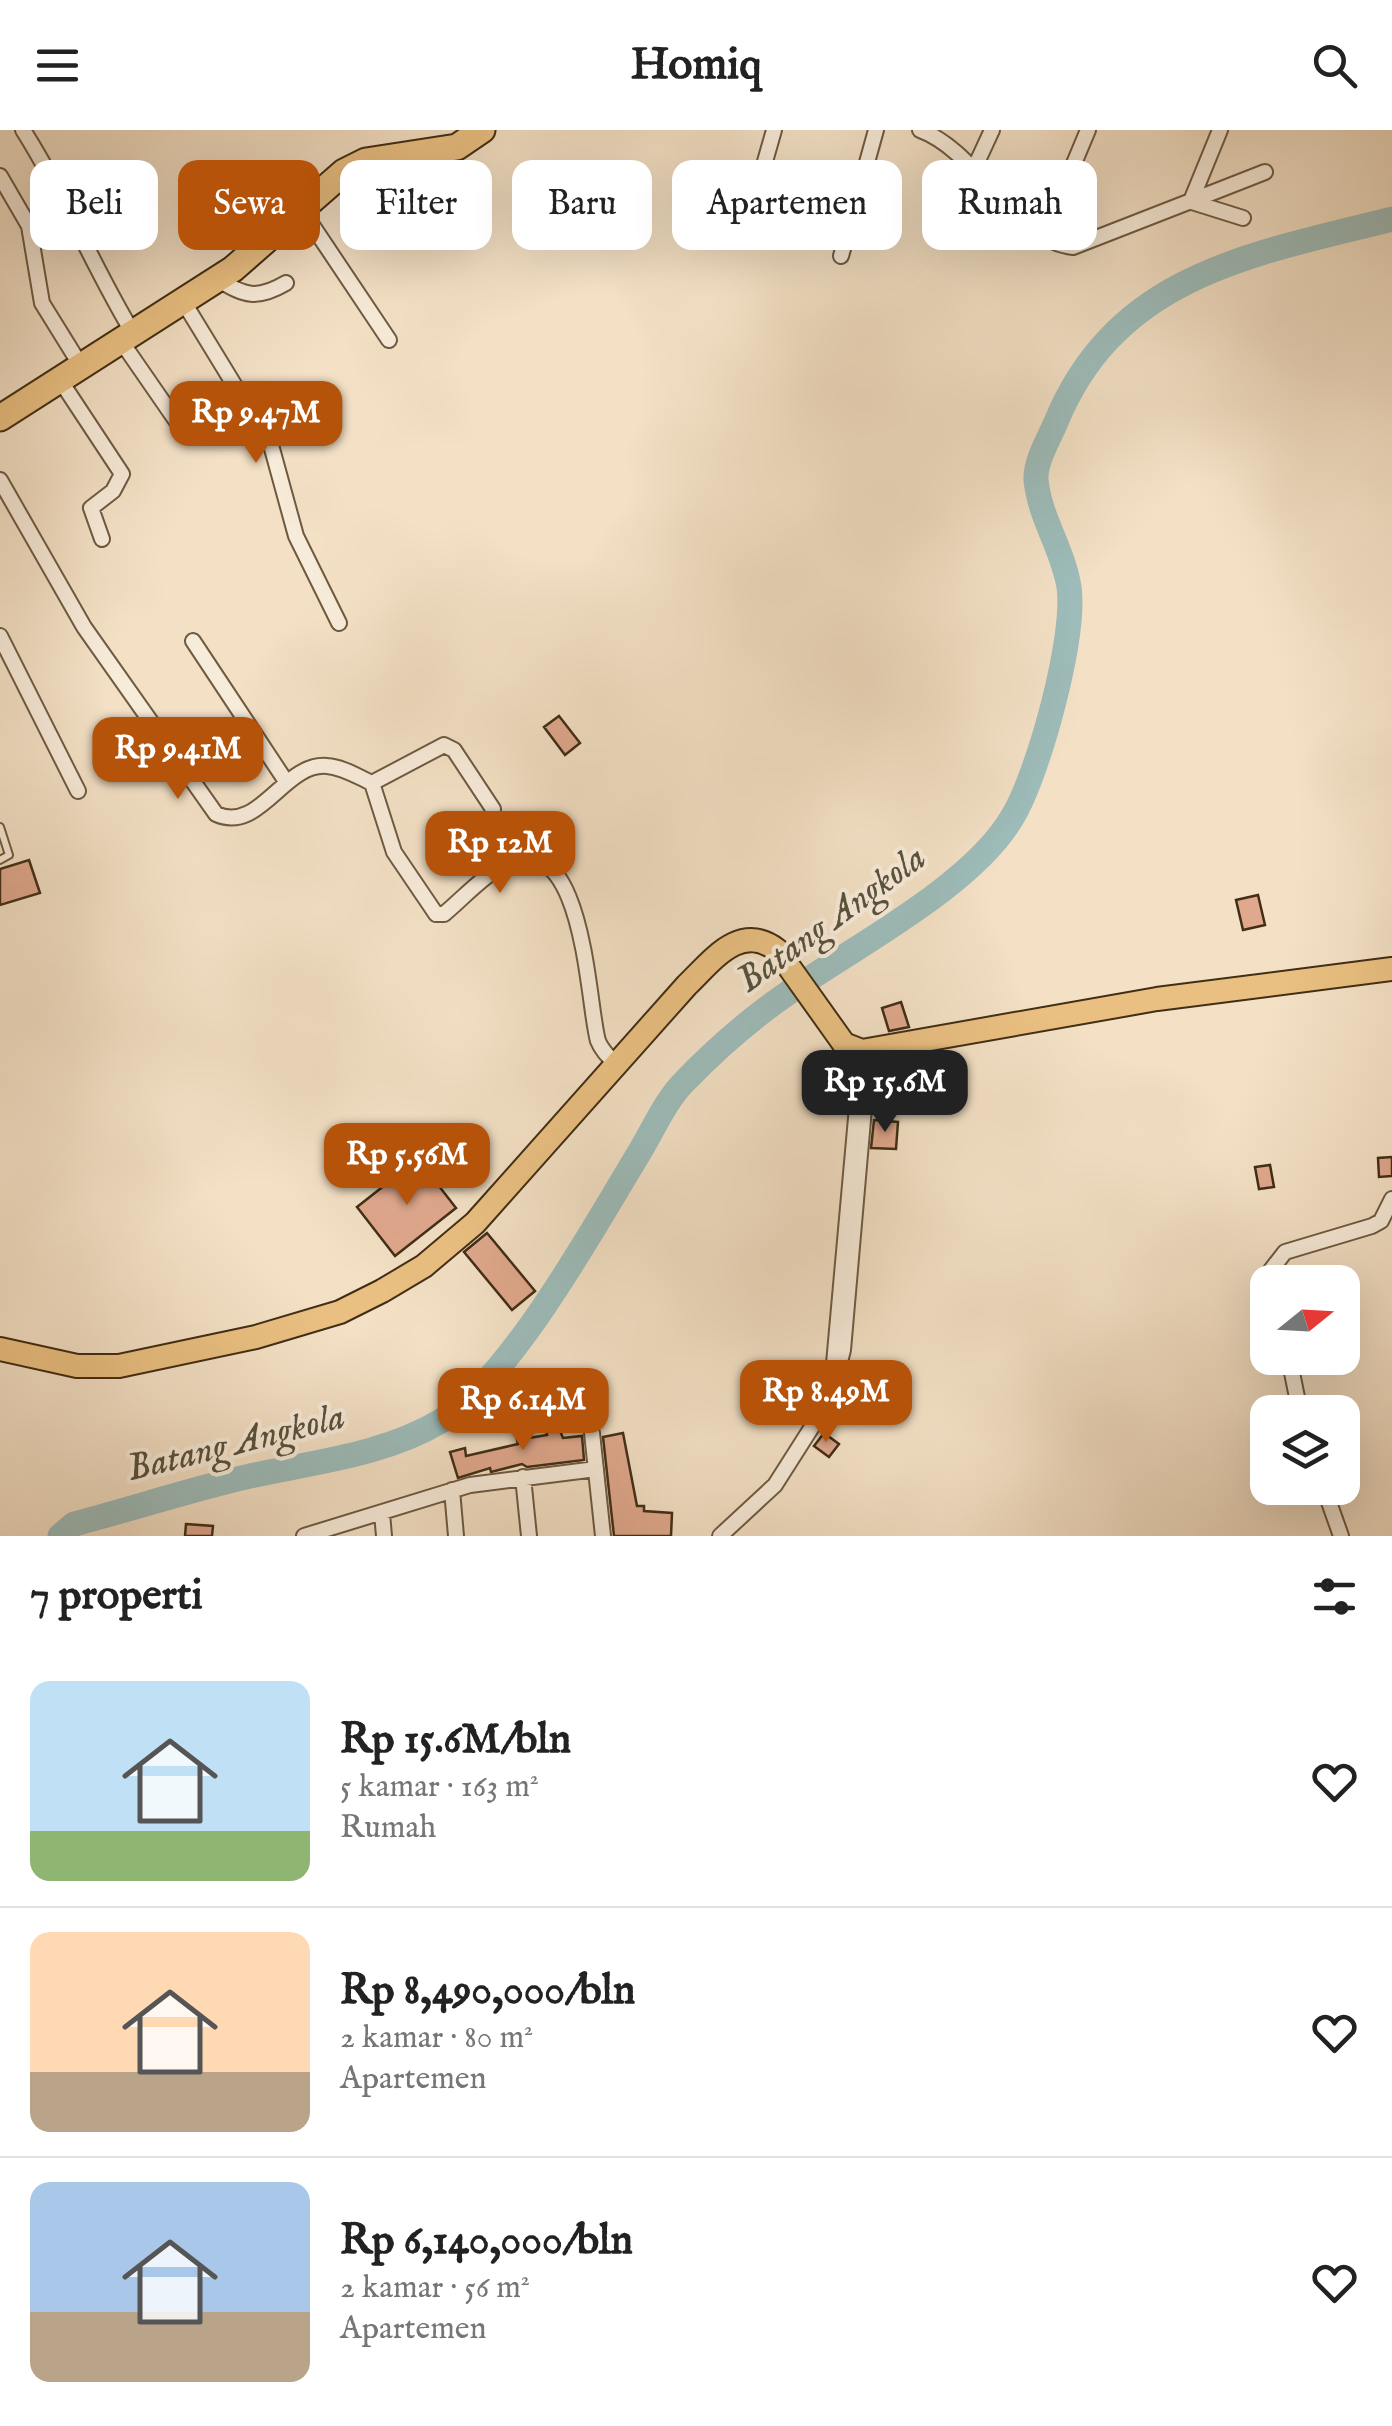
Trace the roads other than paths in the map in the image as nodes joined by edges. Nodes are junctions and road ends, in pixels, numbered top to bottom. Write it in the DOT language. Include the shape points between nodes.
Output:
graph roads {
  1 [pos="24,130"];
  2 [pos="482,130"];
  3 [pos="774,130"];
  4 [pos="876,130"];
  5 [pos="920,130"];
  6 [pos="992,130"];
  7 [pos="1088,130"];
  8 [pos="1220,130"];
  9 [pos="765,160"];
  10 [pos="965,160"];
  11 [pos="978,160"];
  12 [pos="1075,160"];
  13 [pos="1265,172"];
  14 [pos="0,176"];
  15 [pos="320,194"];
  16 [pos="1191,202"];
  17 [pos="1243,218"];
  18 [pos="320,237"];
  19 [pos="1097,238"];
  20 [pos="253,250"];
  21 [pos="841,256"];
  22 [pos="217,279"];
  23 [pos="286,283"];
  24 [pos="182,301"];
  25 [pos="127,337"];
  26 [pos="390,340"];
  27 [pos="70,373"];
  28 [pos="236,386"];
  29 [pos="0,418"];
  30 [pos="0,480"];
  31 [pos="102,540"];
  32 [pos="339,623"];
  33 [pos="0,636"];
  34 [pos="193,641"];
  35 [pos="287,783"];
  36 [pos="372,783"];
  37 [pos="78,790"];
  38 [pos="494,809"];
  39 [pos="0,828"];
  40 [pos="0,860"];
  41 [pos="1392,969"];
  42 [pos="866,1051"];
  43 [pos="617,1065"];
  44 [pos="1392,1198"];
  45 [pos="1276,1265"];
  46 [pos="0,1350"];
  47 [pos="592,1433"];
  48 [pos="596,1468"];
  49 [pos="523,1476"];
  50 [pos="452,1490"];
  51 [pos="1330,1505"];
  52 [pos="382,1513"];
  53 [pos="310,1535"];
  54 [pos="384,1536"];
  55 [pos="456,1536"];
  56 [pos="529,1536"];
  57 [pos="603,1536"];
  58 [pos="720,1536"];
  59 [pos="1341,1536"];
  1 -- 25 [label="street" via="66,199"];
  2 -- 15 [label="highway" via="456,147 366,161"];
  3 -- 9 [label="street"];
  4 -- 21 [label="street"];
  5 -- 10 [label="street" via="948,142"];
  6 -- 11 [label="street"];
  7 -- 12 [label="street"];
  8 -- 16 [label="street"];
  13 -- 16 [label="street"];
  14 -- 27 [label="street" via="29,226 42,302"];
  16 -- 17 [label="street"];
  16 -- 19 [label="street"];
  18 -- 26 [label="street"];
  20 -- 22 [label="highway"];
  22 -- 23 [label="street" via="249,296"];
  22 -- 24 [label="highway"];
  24 -- 25 [label="highway"];
  24 -- 28 [label="street"];
  25 -- 27 [label="highway"];
  25 -- 28 [label="street" via="177,422"];
  27 -- 29 [label="highway"];
  27 -- 31 [label="street" via="122,474 91,508"];
  28 -- 32 [label="street" via="271,445 296,536"];
  30 -- 35 [label="street" via="84,627 212,810 223,817 246,814"];
  33 -- 37 [label="street"];
  34 -- 35 [label="street"];
  35 -- 36 [label="street" via="302,771 326,766"];
  36 -- 38 [label="street" via="444,745"];
  36 -- 43 [label="street" via="394,852 436,914 504,865 520,861 554,870 591,971 598,1041"];
  39 -- 40 [label="lane" via="9,854"];
  41 -- 42 [label="main road" via="1048,1016"];
  42 -- 43 [label="main road" via="844,1044 777,950 754,938 723,950"];
  42 -- 58 [label="street" via="831,1397 774,1485"];
  43 -- 46 [label="main road" via="475,1222 424,1266 340,1312 119,1366 77,1366"];
  44 -- 45 [label="street" via="1381,1221 1285,1252"];
  47 -- 48 [label="street"];
  48 -- 49 [label="street"];
  48 -- 57 [label="street"];
  49 -- 50 [label="street"];
  49 -- 56 [label="street"];
  50 -- 52 [label="street"];
  50 -- 55 [label="street"];
  51 -- 59 [label="street"];
  52 -- 53 [label="street"];
  52 -- 54 [label="street"];
}
